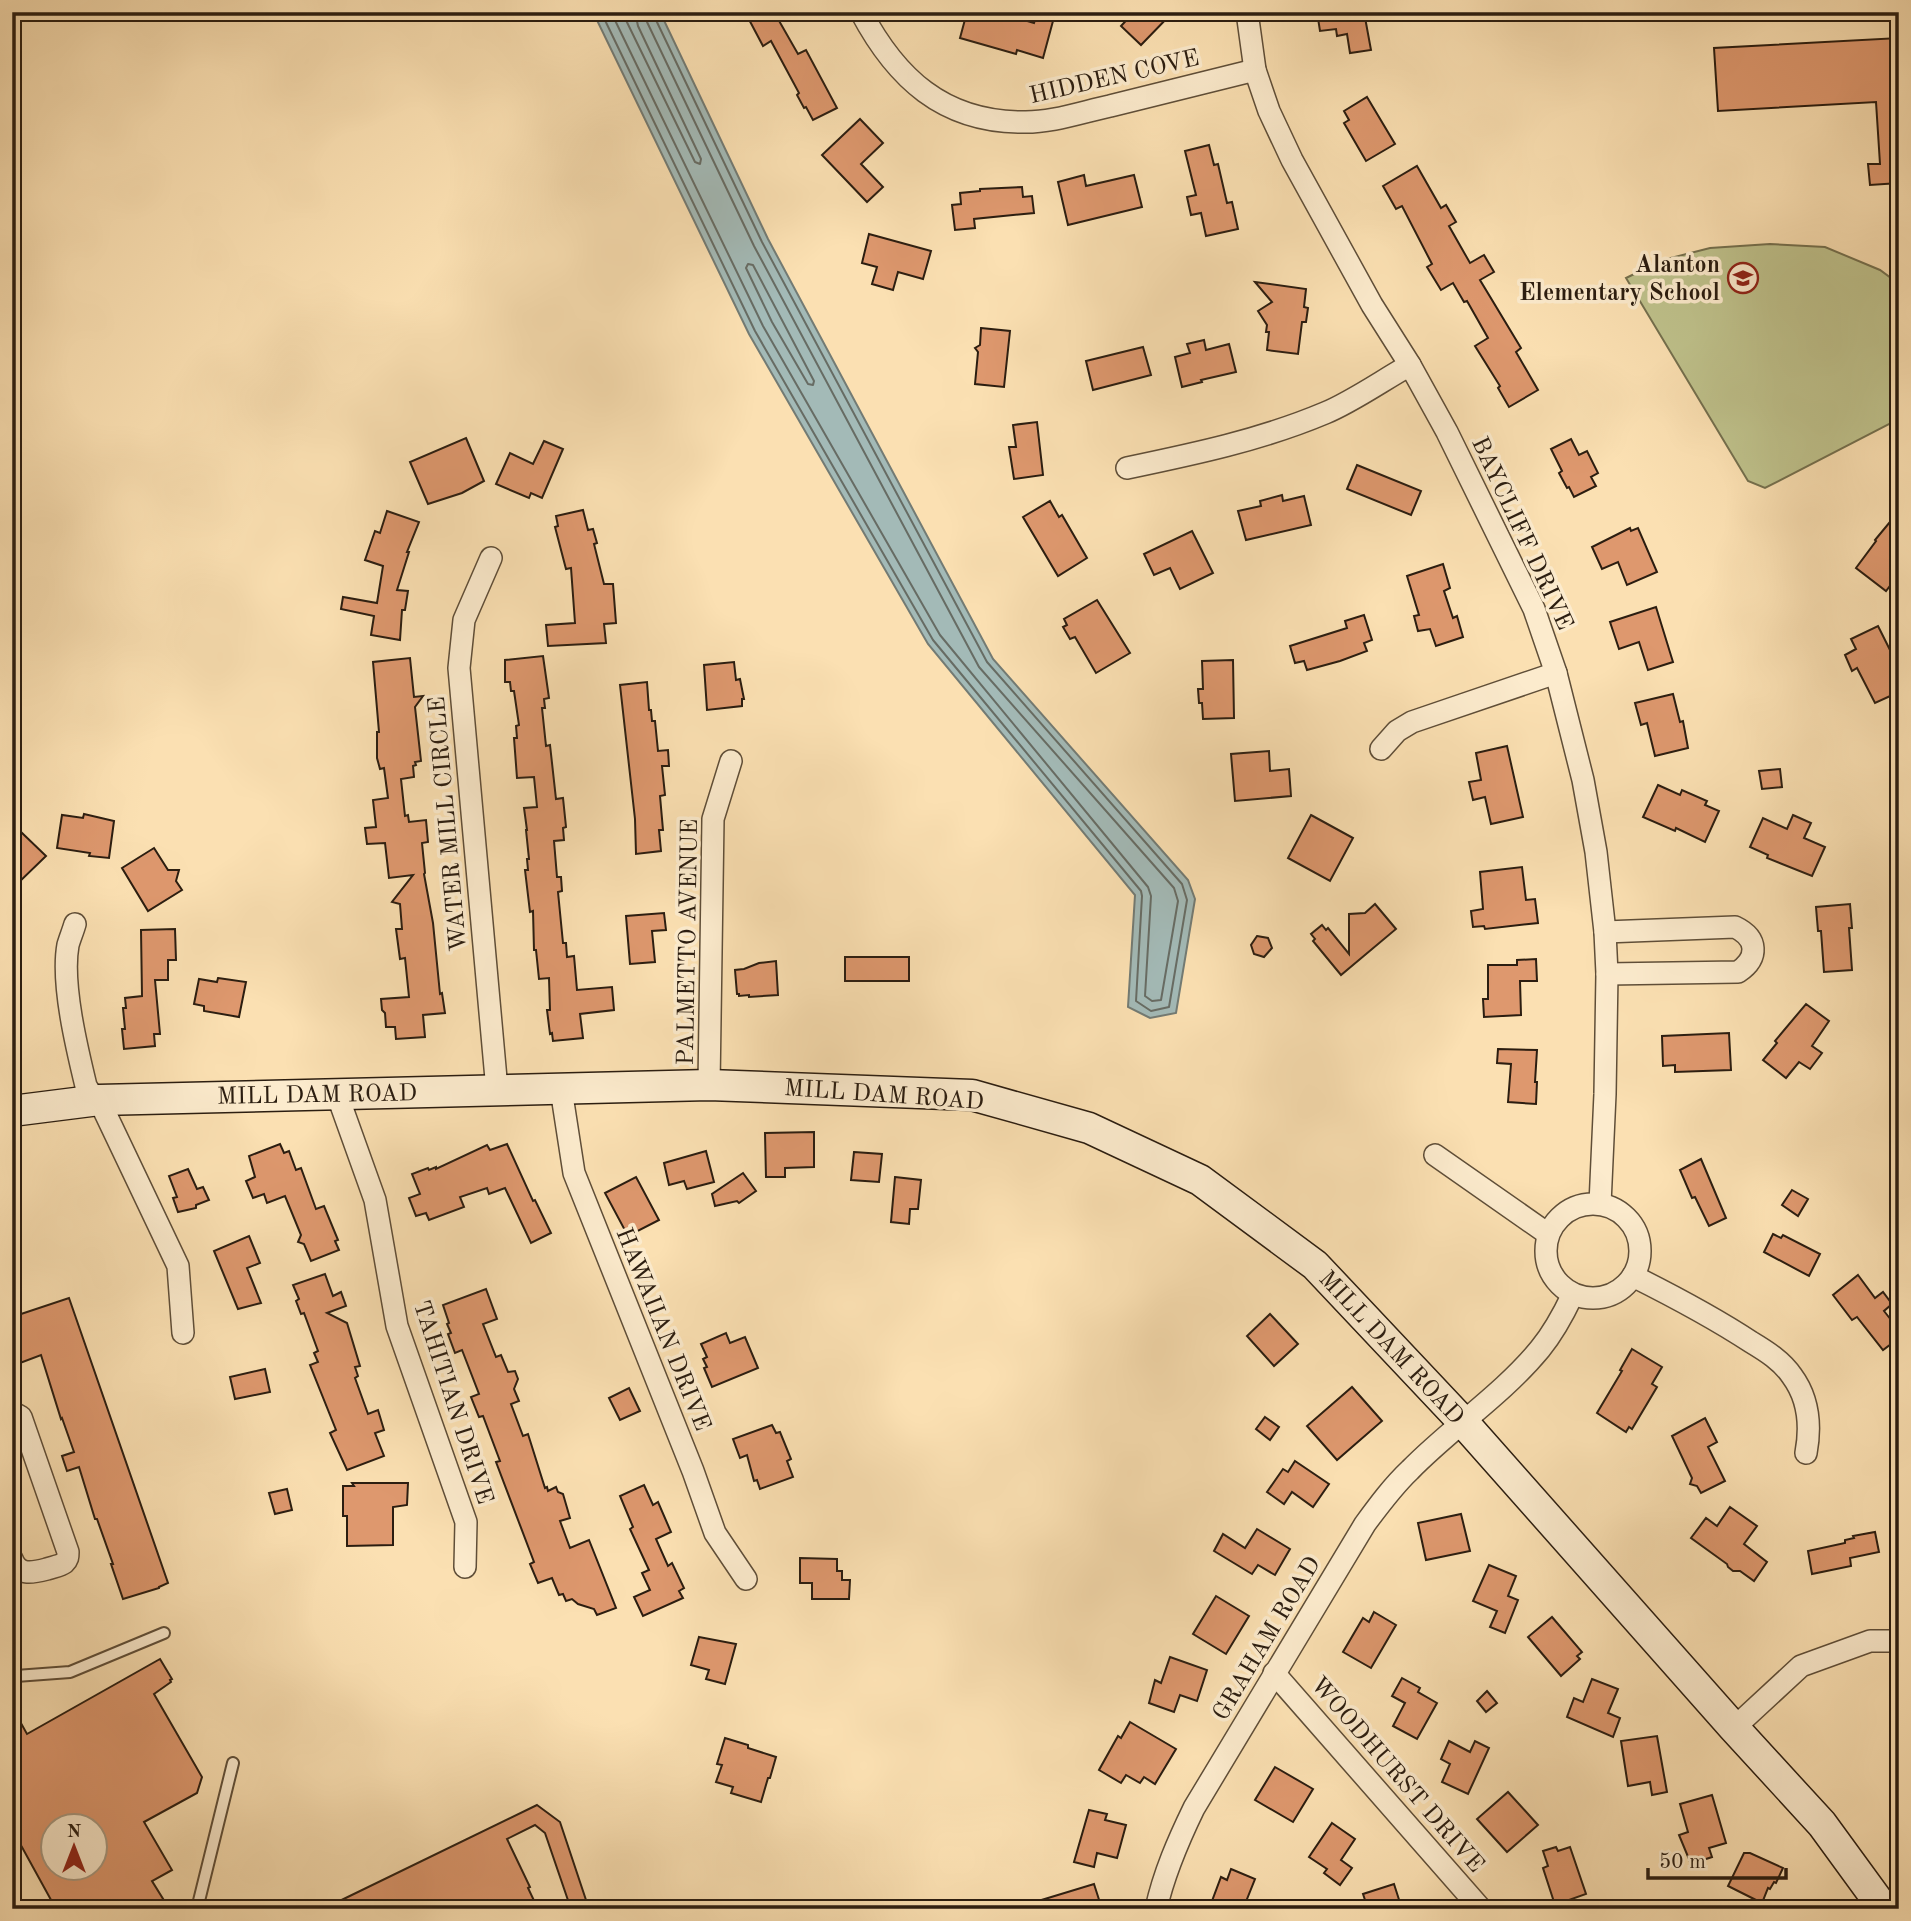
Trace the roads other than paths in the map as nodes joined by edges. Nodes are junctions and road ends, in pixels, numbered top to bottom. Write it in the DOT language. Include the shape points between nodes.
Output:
graph roads {
  1 [pos="861,12"];
  2 [pos="1247,12"];
  3 [pos="1255,69"];
  4 [pos="1409,365"];
  5 [pos="1127,468"];
  6 [pos="491,558"];
  7 [pos="1556,673"];
  8 [pos="1381,750"];
  9 [pos="731,761"];
  10 [pos="75,924"];
  11 [pos="1605,932"];
  12 [pos="1607,974"];
  13 [pos="709,1084"];
  14 [pos="561,1089"];
  15 [pos="498,1090"];
  16 [pos="337,1094"];
  17 [pos="99,1100"];
  18 [pos="12,1111"];
  19 [pos="1435,1155"];
  20 [pos="1600,1204"];
  21 [pos="1548,1234"];
  22 [pos="1633,1276"];
  23 [pos="1573,1293"];
  24 [pos="183,1333"];
  25 [pos="12,1412"];
  26 [pos="1463,1422"];
  27 [pos="1806,1453"];
  28 [pos="12,1559"];
  29 [pos="465,1567"];
  30 [pos="746,1578"];
  31 [pos="164,1633"];
  32 [pos="1899,1642"];
  33 [pos="12,1673"];
  34 [pos="1274,1673"];
  35 [pos="1734,1728"];
  36 [pos="233,1763"];
  37 [pos="197,1909"];
  38 [pos="1157,1909"];
  39 [pos="1481,1909"];
  40 [pos="1884,1909"];
  1 -- 3 [label="street, HIDDEN COVE" via="875,39 917,87 962,113 993,121 1056,118"];
  2 -- 3 [label="street, BAYCLIFF DRIVE"];
  3 -- 4 [label="street, BAYCLIFF DRIVE" via="1292,160"];
  4 -- 5 [label="street" via="1327,412 1276,431 1202,453"];
  4 -- 7 [label="street, BAYCLIFF DRIVE" via="1534,609"];
  6 -- 15 [label="street, WATER MILL CIRCLE" via="464,620 459,668"];
  7 -- 8 [label="street" via="1412,722"];
  7 -- 11 [label="street, BAYCLIFF DRIVE" via="1583,780"];
  9 -- 13 [label="street, PALMETTO AVENUE" via="713,819"];
  10 -- 17 [label="street" via="66,965 71,1013 86,1086"];
  11 -- 12 [label="street, BAYCLIFF DRIVE"];
  11 -- 12 [label="street" via="1735,928 1750,939 1753,949 1751,960 1738,972"];
  12 -- 20 [label="street, BAYCLIFF DRIVE"];
  13 -- 14 [label="street, MILL DAM ROAD"];
  13 -- 26 [label="street, MILL DAM ROAD" via="972,1095 1089,1128 1200,1180 1315,1265"];
  14 -- 15 [label="street, MILL DAM ROAD"];
  14 -- 30 [label="street, HAWAIIAN DRIVE" via="574,1173 715,1534"];
  15 -- 16 [label="street, MILL DAM ROAD"];
  16 -- 17 [label="street, MILL DAM ROAD"];
  16 -- 29 [label="street, TAHITIAN DRIVE" via="375,1200 397,1326 466,1522"];
  17 -- 18 [label="street, MILL DAM ROAD"];
  17 -- 24 [label="street" via="177,1266"];
  19 -- 21 [label="street"];
  20 -- 21 [label="street" via="1564,1213"];
  20 -- 22 [label="street" via="1624,1215 1639,1237 1639,1264"];
  21 -- 23 [label="street" via="1549,1268"];
  22 -- 23 [label="street" via="1612,1294 1586,1297"];
  22 -- 27 [label="street" via="1775,1357 1801,1391 1809,1422"];
  23 -- 26 [label="street" via="1541,1348"];
  25 -- 28 [label="street" via="21,1417 68,1552 63,1563 32,1574 22,1572"];
  26 -- 34 [label="street, GRAHAM ROAD" via="1410,1470 1365,1524"];
  26 -- 35 [label="street, MILL DAM ROAD"];
  31 -- 33 [label="lane" via="70,1672"];
  32 -- 35 [label="street" via="1870,1641 1801,1666"];
  34 -- 38 [label="street, GRAHAM ROAD" via="1194,1808 1161,1886"];
  34 -- 39 [label="street, WOODHURST DRIVE"];
  35 -- 40 [label="street, MILL DAM ROAD" via="1822,1824"];
  36 -- 37 [label="lane"];
}
